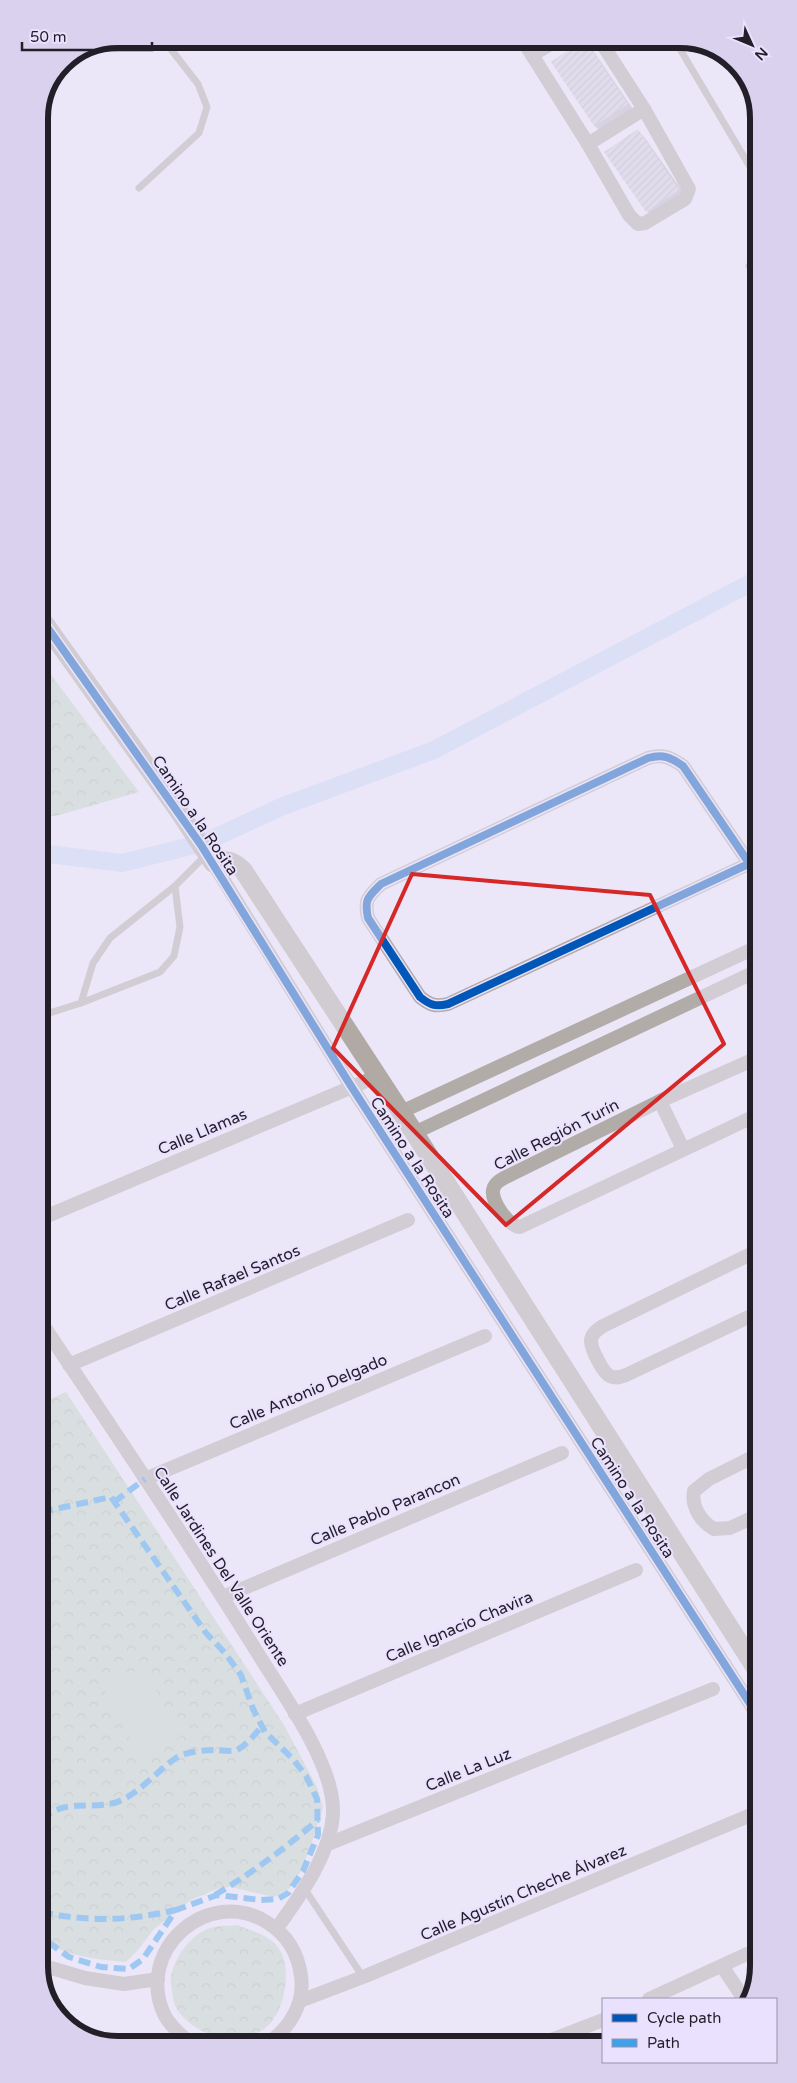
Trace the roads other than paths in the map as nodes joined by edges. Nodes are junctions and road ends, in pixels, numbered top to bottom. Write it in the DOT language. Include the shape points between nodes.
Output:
graph roads {
  1 [pos="169,47"];
  2 [pos="527,48"];
  3 [pos="544,48"];
  4 [pos="605,48"];
  5 [pos="679,48"];
  6 [pos="532,55"];
  7 [pos="644,109"];
  8 [pos="588,144"];
  9 [pos="750,167"];
  10 [pos="139,188"];
  11 [pos="48,628"];
  12 [pos="207,854"];
  13 [pos="750,857"];
  14 [pos="750,862"];
  15 [pos="175,886"];
  16 [pos="750,950"];
  17 [pos="750,974"];
  18 [pos="81,1003"];
  19 [pos="630,1006"];
  20 [pos="48,1014"];
  21 [pos="639,1027"];
  22 [pos="750,1061"];
  23 [pos="378,1076"];
  24 [pos="351,1086"];
  25 [pos="660,1101"];
  26 [pos="401,1112"];
  27 [pos="750,1118"];
  28 [pos="414,1133"];
  29 [pos="683,1149"];
  30 [pos="47,1215"];
  31 [pos="408,1220"];
  32 [pos="750,1254"];
  33 [pos="750,1316"];
  34 [pos="47,1332"];
  35 [pos="485,1336"];
  36 [pos="69,1365"];
  37 [pos="562,1453"];
  38 [pos="750,1460"];
  39 [pos="145,1479"];
  40 [pos="750,1519"];
  41 [pos="636,1570"];
  42 [pos="223,1597"];
  43 [pos="750,1650"];
  44 [pos="713,1689"];
  45 [pos="750,1704"];
  46 [pos="295,1714"];
  47 [pos="750,1815"];
  48 [pos="328,1844"];
  49 [pos="304,1887"];
  50 [pos="277,1928"];
  51 [pos="747,1954"];
  52 [pos="722,1966"];
  53 [pos="47,1967"];
  54 [pos="363,1977"];
  55 [pos="158,1979"];
  56 [pos="742,1996"];
  57 [pos="651,1998"];
  58 [pos="300,2001"];
  59 [pos="602,2020"];
  60 [pos="180,2035"];
  61 [pos="279,2035"];
  62 [pos="562,2036"];
  1 -- 10 [label="lane" via="198,84 207,107 199,134"];
  2 -- 6 [label="street"];
  3 -- 6 [label="street"];
  4 -- 7 [label="street"];
  5 -- 9 [label="lane"];
  6 -- 8 [label="street"];
  7 -- 8 [label="street"];
  7 -- 8 [label="street" via="686,182 689,189 685,199 638,224 629,215"];
  11 -- 12 [label="street, Camino a la Rosita"];
  12 -- 15 [label="lane"];
  12 -- 23 [label="street, Camino a la Rosita" via="229,860 243,870"];
  12 -- 24 [label="street, Camino a la Rosita"];
  13 -- 14 [label="street" via="683,766 670,756 659,755 381,884 365,905 368,918 420,997 436,1006 448,1004"];
  15 -- 18 [label="lane" via="110,938 93,963"];
  15 -- 18 [label="lane" via="180,928 174,956 160,972"];
  16 -- 19 [label="street"];
  17 -- 21 [label="street"];
  18 -- 20 [label="lane"];
  19 -- 21 [label="street"];
  19 -- 26 [label="street"];
  21 -- 28 [label="street"];
  22 -- 25 [label="street, Calle Región Turín"];
  23 -- 24 [label="street, Calle Llamas"];
  23 -- 26 [label="street, Camino a la Rosita"];
  24 -- 30 [label="street, Calle Llamas"];
  24 -- 45 [label="street, Camino a la Rosita"];
  25 -- 29 [label="street"];
  25 -- 29 [label="street, Calle Región Turín" via="504,1178 492,1191 505,1220 520,1227"];
  26 -- 28 [label="street, Camino a la Rosita"];
  27 -- 29 [label="street, Calle Región Turín"];
  28 -- 43 [label="street, Camino a la Rosita"];
  31 -- 36 [label="street, Calle Rafael Santos"];
  32 -- 33 [label="street" via="603,1326 592,1335 592,1348 602,1368 609,1376 617,1378"];
  34 -- 36 [label="street, Calle Jardines Del Valle Oriente"];
  35 -- 39 [label="street, Calle Antonio Delgado"];
  36 -- 39 [label="street, Calle Jardines Del Valle Oriente"];
  37 -- 42 [label="street, Calle Pablo Parancon"];
  38 -- 40 [label="street" via="709,1479 694,1491 693,1498 702,1521 714,1529 730,1528"];
  39 -- 42 [label="street, Calle Jardines Del Valle Oriente"];
  41 -- 46 [label="street, Calle Ignacio Chavira"];
  42 -- 46 [label="street, Calle Jardines Del Valle Oriente"];
  44 -- 48 [label="street, Calle La Luz"];
  46 -- 48 [label="street, Calle Jardines Del Valle Oriente" via="326,1770 332,1790 333,1812"];
  47 -- 54 [label="street, Calle Agustín Cheche Álvarez"];
  48 -- 49 [label="street"];
  49 -- 50 [label="street"];
  49 -- 54 [label="lane"];
  50 -- 55 [label="street" via="258,1916 236,1911 213,1913 192,1922 175,1937 163,1956"];
  50 -- 58 [label="street" via="292,1946 299,1963"];
  51 -- 52 [label="street"];
  52 -- 56 [label="street"];
  52 -- 57 [label="street"];
  53 -- 55 [label="street" via="85,1978 124,1984"];
  54 -- 58 [label="street, Calle Agustín Cheche Álvarez"];
  55 -- 60 [label="street" via="159,1998 166,2016"];
  58 -- 61 [label="street" via="292,2020"];
  59 -- 62 [label="street"];
}
